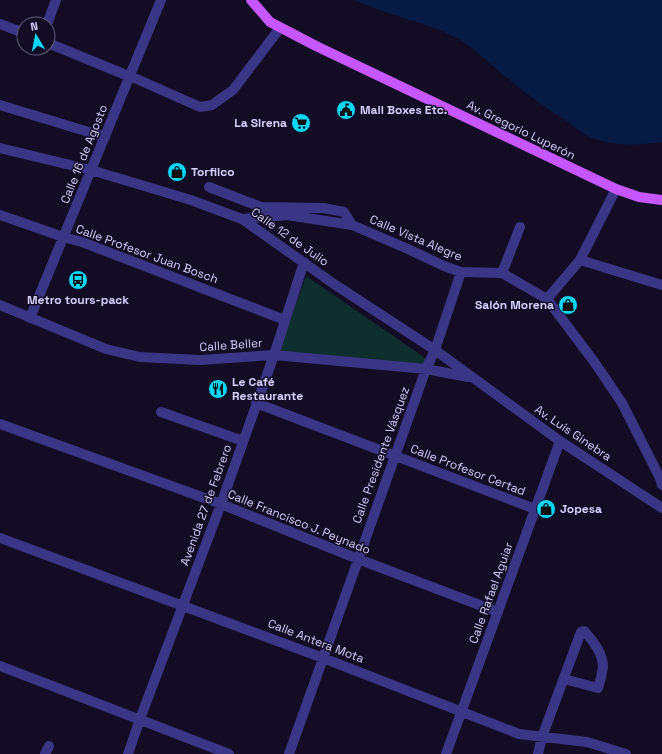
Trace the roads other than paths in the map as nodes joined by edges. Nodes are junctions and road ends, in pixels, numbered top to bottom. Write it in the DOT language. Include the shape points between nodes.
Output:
graph roads {
  1 [pos="56,0"];
  2 [pos="161,0"];
  3 [pos="251,0"];
  4 [pos="50,16"];
  5 [pos="0,24"];
  6 [pos="280,28"];
  7 [pos="16,30"];
  8 [pos="56,46"];
  9 [pos="130,76"];
  10 [pos="0,105"];
  11 [pos="105,137"];
  12 [pos="0,148"];
  13 [pos="91,170"];
  14 [pos="209,187"];
  15 [pos="616,190"];
  16 [pos="662,200"];
  17 [pos="0,215"];
  18 [pos="242,218"];
  19 [pos="352,225"];
  20 [pos="520,227"];
  21 [pos="64,237"];
  22 [pos="580,260"];
  23 [pos="304,262"];
  24 [pos="461,272"];
  25 [pos="502,273"];
  26 [pos="662,285"];
  27 [pos="547,299"];
  28 [pos="0,305"];
  29 [pos="30,318"];
  30 [pos="285,320"];
  31 [pos="435,350"];
  32 [pos="274,355"];
  33 [pos="426,369"];
  34 [pos="472,378"];
  35 [pos="256,403"];
  36 [pos="161,412"];
  37 [pos="0,424"];
  38 [pos="243,441"];
  39 [pos="560,441"];
  40 [pos="395,457"];
  41 [pos="662,485"];
  42 [pos="221,504"];
  43 [pos="662,508"];
  44 [pos="535,509"];
  45 [pos="0,538"];
  46 [pos="358,560"];
  47 [pos="183,605"];
  48 [pos="498,612"];
  49 [pos="323,658"];
  50 [pos="0,666"];
  51 [pos="564,679"];
  52 [pos="462,711"];
  53 [pos="140,719"];
  54 [pos="542,737"];
  55 [pos="128,754"];
  56 [pos="229,754"];
  57 [pos="289,754"];
  58 [pos="446,754"];
  59 [pos="538,754"];
  60 [pos="626,754"];
  1 -- 4 [label="street"];
  2 -- 9 [label="street, Calle 16 de Agosto"];
  3 -- 6 [label="main road, Av. Gregorio Luperón" via="270,22"];
  5 -- 7 [label="street"];
  6 -- 9 [label="street" via="233,90 212,105 200,107"];
  6 -- 15 [label="main road, Av. Gregorio Luperón"];
  8 -- 9 [label="street"];
  9 -- 11 [label="street, Calle 16 de Agosto"];
  10 -- 11 [label="street"];
  11 -- 13 [label="street, Calle 16 de Agosto"];
  12 -- 13 [label="street, Calle 12 de Julio"];
  13 -- 18 [label="street, Calle 12 de Julio"];
  13 -- 21 [label="street, Calle 16 de Agosto"];
  14 -- 19 [label="street" via="261,207 323,208 344,212"];
  15 -- 16 [label="main road, Av. Gregorio Luperón"];
  15 -- 22 [label="street"];
  17 -- 21 [label="street, Calle Profesor Juan Bosch"];
  18 -- 19 [label="street, Calle Vista Alegre" via="287,215"];
  18 -- 23 [label="street, Calle 12 de Julio"];
  19 -- 24 [label="street, Calle Vista Alegre"];
  20 -- 25 [label="street"];
  21 -- 29 [label="street, Calle 16 de Agosto"];
  21 -- 30 [label="street, Calle Profesor Juan Bosch"];
  22 -- 26 [label="street"];
  22 -- 27 [label="street"];
  23 -- 30 [label="street, Avenida 27 de Febrero"];
  23 -- 31 [label="street, Calle 12 de Julio"];
  24 -- 25 [label="street, Calle Vista Alegre"];
  24 -- 31 [label="street"];
  25 -- 27 [label="street, Calle Vista Alegre"];
  27 -- 41 [label="street, Calle Vista Alegre" via="622,403"];
  28 -- 29 [label="street, Calle Beller"];
  29 -- 32 [label="street, Calle Beller" via="106,349 140,357 200,360"];
  30 -- 32 [label="street, Avenida 27 de Febrero"];
  31 -- 33 [label="street, Calle Presidente Vásquez"];
  31 -- 34 [label="street, Calle 12 de Julio"];
  32 -- 33 [label="street, Calle Beller"];
  32 -- 35 [label="street, Avenida 27 de Febrero"];
  33 -- 34 [label="street, Calle Beller"];
  33 -- 40 [label="street, Calle Presidente Vásquez"];
  34 -- 39 [label="street, Av. Luis Ginebra"];
  35 -- 38 [label="street, Avenida 27 de Febrero"];
  35 -- 40 [label="street, Calle Profesor Certad"];
  36 -- 38 [label="street"];
  37 -- 42 [label="street, Calle Francisco J. Peynado"];
  38 -- 42 [label="street, Avenida 27 de Febrero"];
  39 -- 43 [label="street, Av. Luis Ginebra"];
  39 -- 44 [label="street, Calle Rafael Aguiar"];
  40 -- 44 [label="street, Calle Profesor Certad"];
  40 -- 46 [label="street, Calle Presidente Vásquez"];
  42 -- 46 [label="street, Calle Francisco J. Peynado"];
  42 -- 47 [label="street, Avenida 27 de Febrero"];
  44 -- 48 [label="street, Calle Rafael Aguiar"];
  45 -- 47 [label="street, Calle Antera Mota"];
  46 -- 48 [label="street, Calle Francisco J. Peynado"];
  46 -- 49 [label="street, Calle Presidente Vásquez"];
  47 -- 49 [label="street, Calle Antera Mota"];
  47 -- 53 [label="street, Avenida 27 de Febrero"];
  48 -- 52 [label="street, Calle Rafael Aguiar"];
  49 -- 52 [label="street, Calle Antera Mota"];
  49 -- 57 [label="street, Calle Presidente Vásquez"];
  50 -- 53 [label="street"];
  51 -- 51 [label="street" via="598,688 602,659 596,644 584,631 581,632"];
  51 -- 54 [label="street"];
  52 -- 54 [label="street, Calle Antera Mota" via="519,734"];
  52 -- 58 [label="street, Calle Rafael Aguiar"];
  53 -- 55 [label="street, Avenida 27 de Febrero"];
  53 -- 56 [label="street"];
  54 -- 59 [label="street"];
  54 -- 60 [label="street, Calle Antera Mota" via="587,742"];
}
